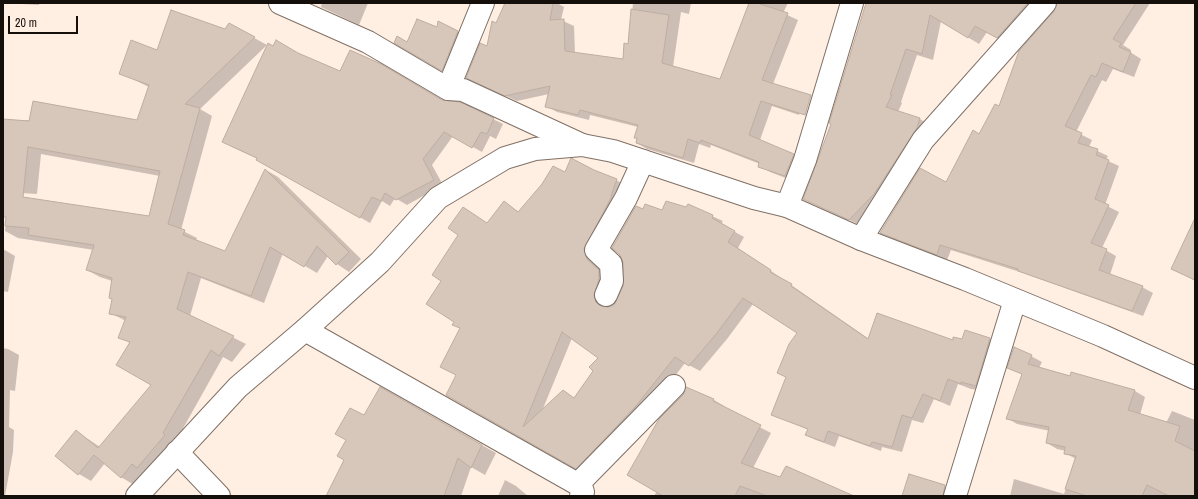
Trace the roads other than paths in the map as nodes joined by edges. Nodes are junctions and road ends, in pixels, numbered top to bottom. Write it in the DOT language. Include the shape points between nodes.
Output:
graph roads {
  1 [pos="280,3"];
  2 [pos="483,3"];
  3 [pos="852,3"];
  4 [pos="1045,3"];
  5 [pos="448,89"];
  6 [pos="582,145"];
  7 [pos="643,161"];
  8 [pos="787,206"];
  9 [pos="861,239"];
  10 [pos="606,295"];
  11 [pos="1015,300"];
  12 [pos="305,330"];
  13 [pos="1195,378"];
  14 [pos="674,386"];
  15 [pos="177,452"];
  16 [pos="580,490"];
  17 [pos="137,496"];
  18 [pos="218,496"];
  19 [pos="954,496"];
  1 -- 5 [label="street" via="368,42"];
  2 -- 5 [label="street"];
  3 -- 8 [label="street" via="805,160"];
  4 -- 9 [label="street" via="923,140"];
  5 -- 6 [label="street" via="463,90"];
  6 -- 7 [label="street" via="613,151"];
  6 -- 12 [label="street" via="535,149 505,158 438,198 380,262"];
  7 -- 8 [label="street" via="754,198"];
  7 -- 10 [label="street" via="626,198 596,250 611,264 612,281"];
  8 -- 9 [label="street"];
  9 -- 11 [label="street"];
  11 -- 13 [label="street"];
  11 -- 19 [label="street"];
  12 -- 15 [label="street" via="238,386"];
  12 -- 16 [label="street"];
  14 -- 16 [label="street"];
  15 -- 17 [label="street"];
  15 -- 18 [label="street"];
}
